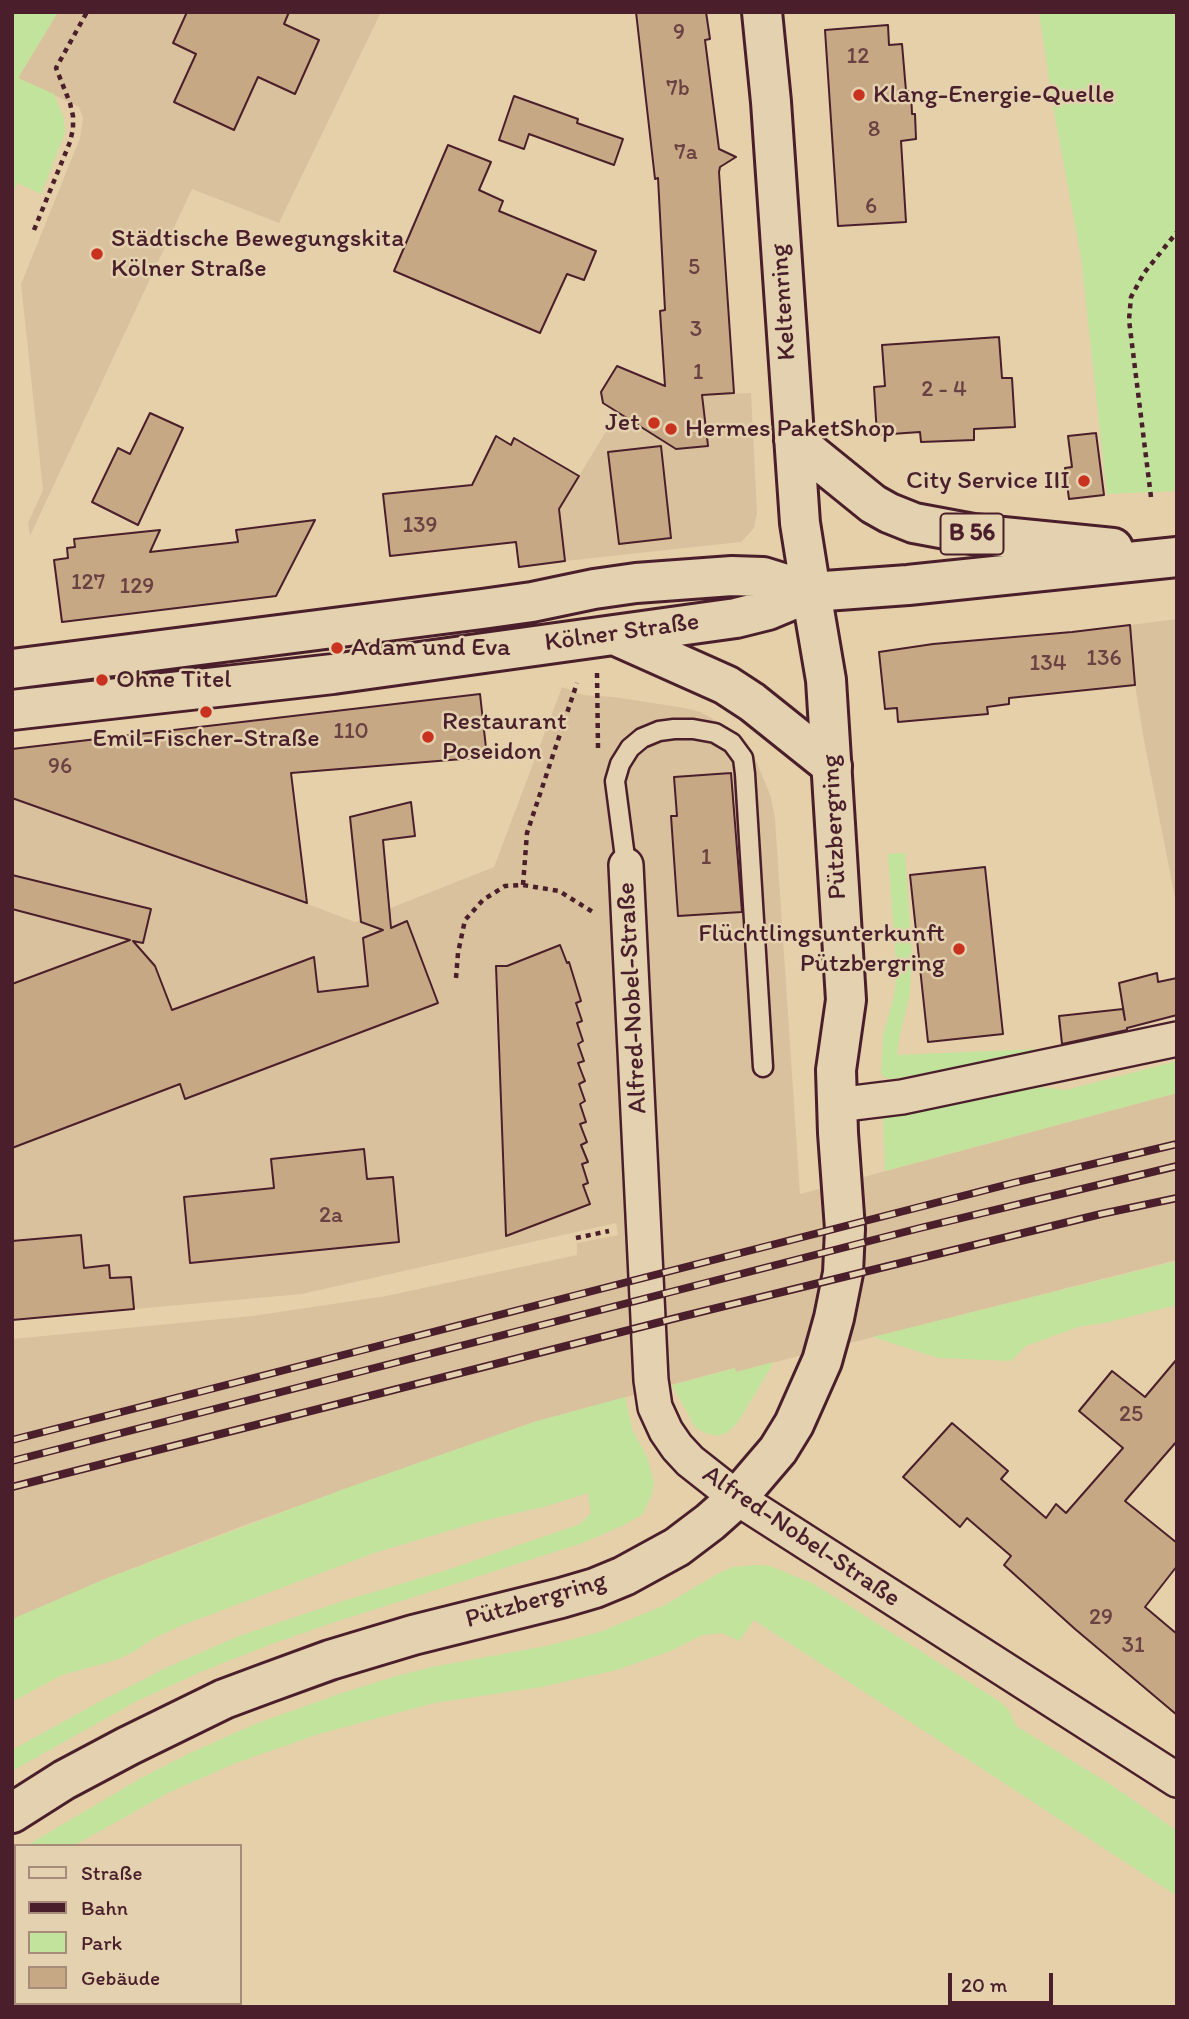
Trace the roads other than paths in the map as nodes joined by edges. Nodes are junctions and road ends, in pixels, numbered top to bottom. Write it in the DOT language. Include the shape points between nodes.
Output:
graph roads {
  1 [pos="762,12"];
  2 [pos="794,440"];
  3 [pos="1177,556"];
  4 [pos="811,592"];
  5 [pos="606,635"];
  6 [pos="12,669"];
  7 [pos="12,710"];
  8 [pos="832,765"];
  9 [pos="626,865"];
  10 [pos="1177,1039"];
  11 [pos="763,1068"];
  12 [pos="837,1105"];
  13 [pos="737,1498"];
  14 [pos="1177,1780"];
  15 [pos="12,1813"];
  1 -- 2 [label="main road, Keltenring"];
  2 -- 3 [label="main road, B 56" via="873,504 914,523 973,534"];
  2 -- 4 [label="main road, Keltenring"];
  3 -- 4 [label="main road, Kölner Straße / B 56"];
  4 -- 5 [label="main road, Kölner Straße" via="736,618"];
  4 -- 6 [label="main road, Kölner Straße" via="763,578 732,576 636,583 482,609"];
  4 -- 8 [label="main road, Pützbergring" via="826,680"];
  5 -- 7 [label="main road, Kölner Straße" via="333,674"];
  5 -- 8 [label="main road" via="726,685"];
  8 -- 12 [label="main road, Pützbergring" via="846,1000 836,1070"];
  9 -- 11 [label="lane" via="615,781 630,748 642,738 674,729 715,733 732,743 743,758 745,774"];
  9 -- 13 [label="street, Alfred-Nobel-Straße" via="653,1396 661,1422 677,1447"];
  10 -- 12 [label="street" via="902,1097"];
  12 -- 13 [label="main road, Pützbergring" via="845,1229 834,1318 822,1361 794,1424"];
  13 -- 14 [label="street, Alfred-Nobel-Straße"];
  13 -- 15 [label="main road, Pützbergring" via="677,1547 624,1576 267,1682 128,1746"];
}
